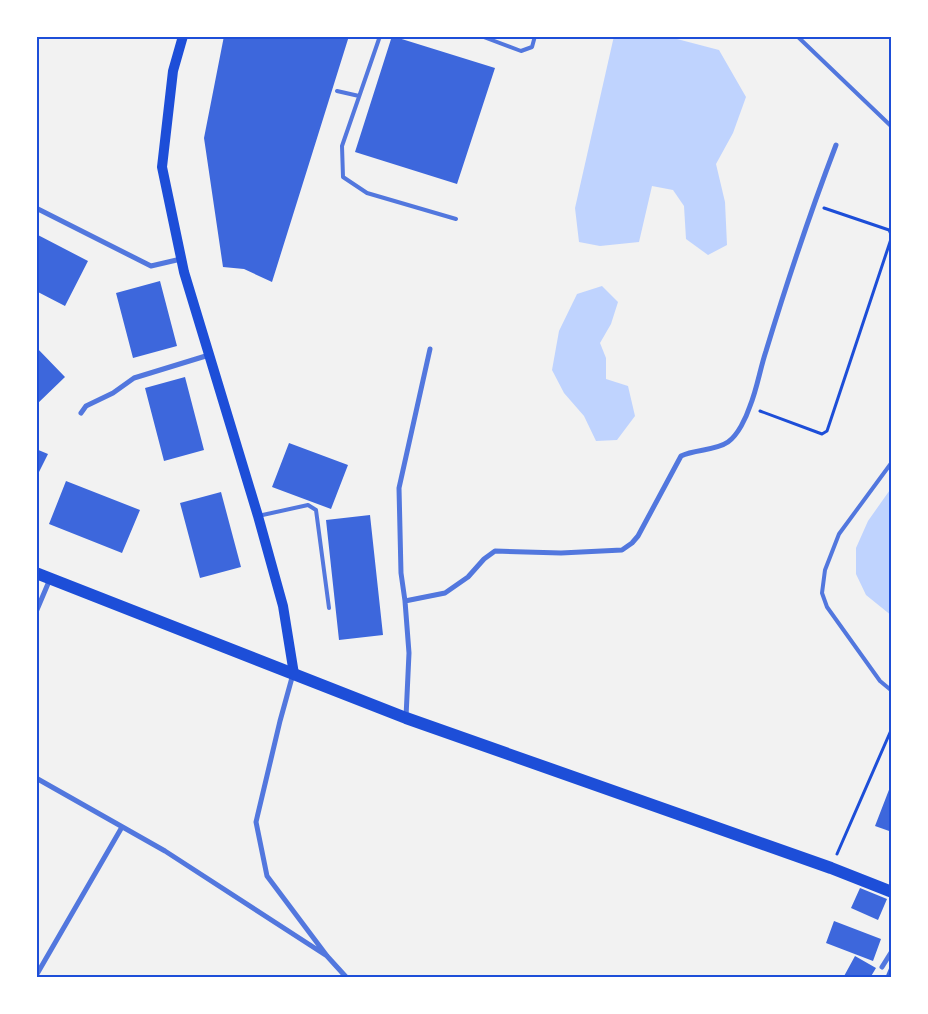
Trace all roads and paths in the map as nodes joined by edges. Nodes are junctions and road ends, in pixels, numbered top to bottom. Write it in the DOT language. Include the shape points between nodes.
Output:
graph roads {
  1 [pos="183,36"];
  2 [pos="380,36"];
  3 [pos="481,36"];
  4 [pos="535,36"];
  5 [pos="797,36"];
  6 [pos="337,91"];
  7 [pos="359,96"];
  8 [pos="892,127"];
  9 [pos="836,145"];
  10 [pos="813,204"];
  11 [pos="36,208"];
  12 [pos="456,219"];
  13 [pos="182,259"];
  14 [pos="430,349"];
  15 [pos="210,355"];
  16 [pos="750,408"];
  17 [pos="81,413"];
  18 [pos="892,462"];
  19 [pos="258,516"];
  20 [pos="36,573"];
  21 [pos="50,578"];
  22 [pos="406,601"];
  23 [pos="329,608"];
  24 [pos="36,612"];
  25 [pos="294,674"];
  26 [pos="892,691"];
  27 [pos="406,718"];
  28 [pos="892,728"];
  29 [pos="36,778"];
  30 [pos="122,827"];
  31 [pos="831,868"];
  32 [pos="892,892"];
  33 [pos="892,951"];
  34 [pos="327,956"];
  35 [pos="882,967"];
  36 [pos="37,974"];
  37 [pos="347,978"];
  1 -- 13 [label="main road" via="173,71 162,167"];
  2 -- 7 [label="lane"];
  3 -- 4 [label="lane" via="521,51 532,47"];
  5 -- 8 [label="lane"];
  6 -- 7 [label="lane"];
  7 -- 12 [label="lane" via="342,146 343,177 366,193"];
  9 -- 10 [label="street"];
  10 -- 16 [label="street"];
  10 -- 16 [label="path" via="889,230 892,236 827,431 822,434"];
  11 -- 13 [label="street" via="151,266"];
  13 -- 15 [label="main road"];
  14 -- 22 [label="street" via="399,488 401,573"];
  15 -- 17 [label="street" via="134,378 86,406"];
  15 -- 19 [label="main road"];
  16 -- 22 [label="street" via="735,435 727,442 681,456 638,536 622,550 561,553 495,551 446,593"];
  18 -- 26 [label="lane" via="838,534 825,570 822,593 827,607 868,665"];
  19 -- 23 [label="lane" via="308,505 316,510"];
  19 -- 25 [label="main road" via="283,606"];
  20 -- 21 [label="main road"];
  21 -- 24 [label="street"];
  21 -- 25 [label="main road"];
  22 -- 27 [label="street" via="409,653"];
  25 -- 27 [label="main road"];
  25 -- 34 [label="street" via="256,822 267,876"];
  27 -- 31 [label="main road"];
  28 -- 31 [label="path"];
  29 -- 30 [label="street"];
  30 -- 34 [label="street" via="165,851"];
  30 -- 36 [label="street"];
  31 -- 32 [label="main road"];
  33 -- 35 [label="street"];
  34 -- 37 [label="street"];
}
